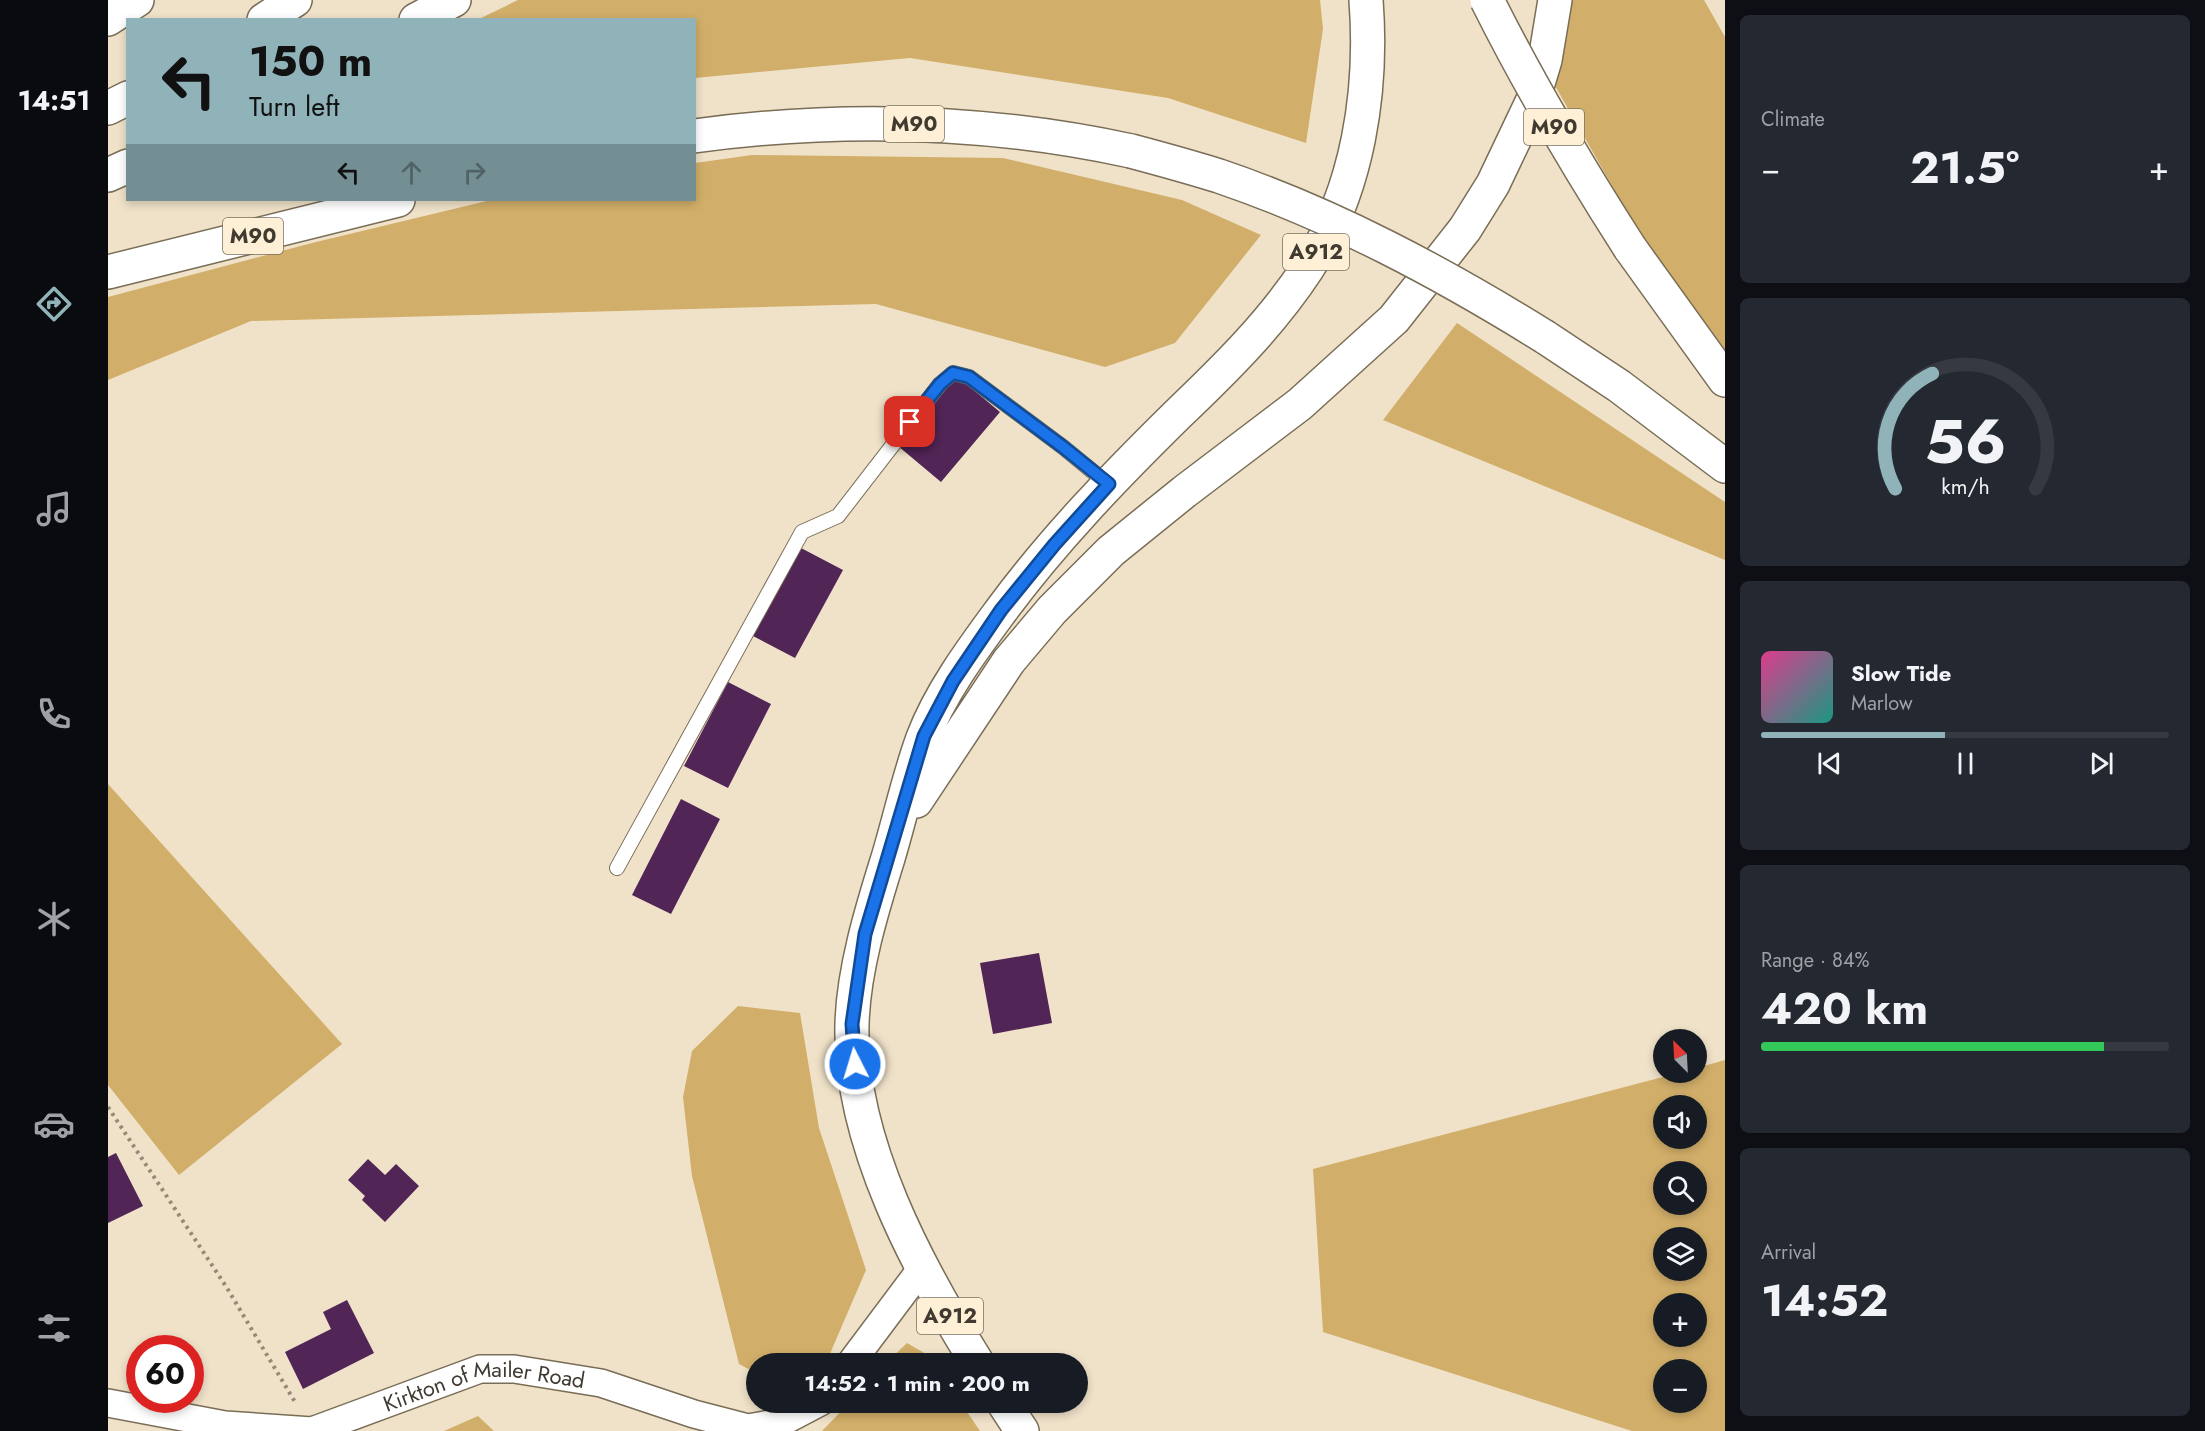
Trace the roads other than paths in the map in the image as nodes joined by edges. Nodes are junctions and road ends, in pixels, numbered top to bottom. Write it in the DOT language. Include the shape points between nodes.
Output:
graph roads {
  1 [pos="137,0"];
  2 [pos="295,0"];
  3 [pos="454,0"];
  4 [pos="1366,0"];
  5 [pos="1487,0"];
  6 [pos="1555,0"];
  7 [pos="267,18"];
  8 [pos="420,18"];
  9 [pos="108,19"];
  10 [pos="126,99"];
  11 [pos="108,108"];
  12 [pos="696,136"];
  13 [pos="126,167"];
  14 [pos="108,175"];
  15 [pos="394,201"];
  16 [pos="108,272"];
  17 [pos="1725,380"];
  18 [pos="1725,466"];
  19 [pos="1109,484"];
  20 [pos="895,833"];
  21 [pos="617,868"];
  22 [pos="922,1268"];
  23 [pos="858,1353"];
  24 [pos="972,1353"];
  25 [pos="108,1403"];
  26 [pos="799,1413"];
  27 [pos="1010,1413"];
  28 [pos="312,1431"];
  29 [pos="1022,1431"];
  1 -- 9 [label="main road"];
  2 -- 7 [label="main road"];
  3 -- 8 [label="main road"];
  4 -- 19 [label="main road, A912" via="1369,52 1363,112 1349,176 1326,236 1303,275 1262,328"];
  5 -- 17 [label="main road, M90, bridge" via="1570,154 1630,248"];
  6 -- 20 [label="main road, A912" via="1545,60 1533,100 1493,184 1465,229 1394,319 1300,404 1111,551 1061,602 1009,661"];
  10 -- 11 [label="main road"];
  12 -- 18 [label="main road, M90, bridge" via="885,122 982,128 1065,137 1131,151 1219,177 1364,236 1474,293 1619,386"];
  13 -- 14 [label="main road"];
  15 -- 16 [label="main road, M90"];
  19 -- 20 [label="main road, A912" via="1009,601 953,681 924,736"];
  19 -- 21 [label="lane" via="969,377 953,373 940,384 838,516 802,532"];
  20 -- 22 [label="main road, A912" via="865,934 852,1024 859,1104 896,1214"];
  22 -- 23 [label="street"];
  22 -- 24 [label="main road, A912"];
  25 -- 28 [label="street, Kirkton of Mailer Road" via="225,1425"];
  26 -- 28 [label="street, Kirkton of Mailer Road" via="782,1422 748,1428 601,1383 514,1369 480,1370"];
  27 -- 29 [label="main road"];
}
